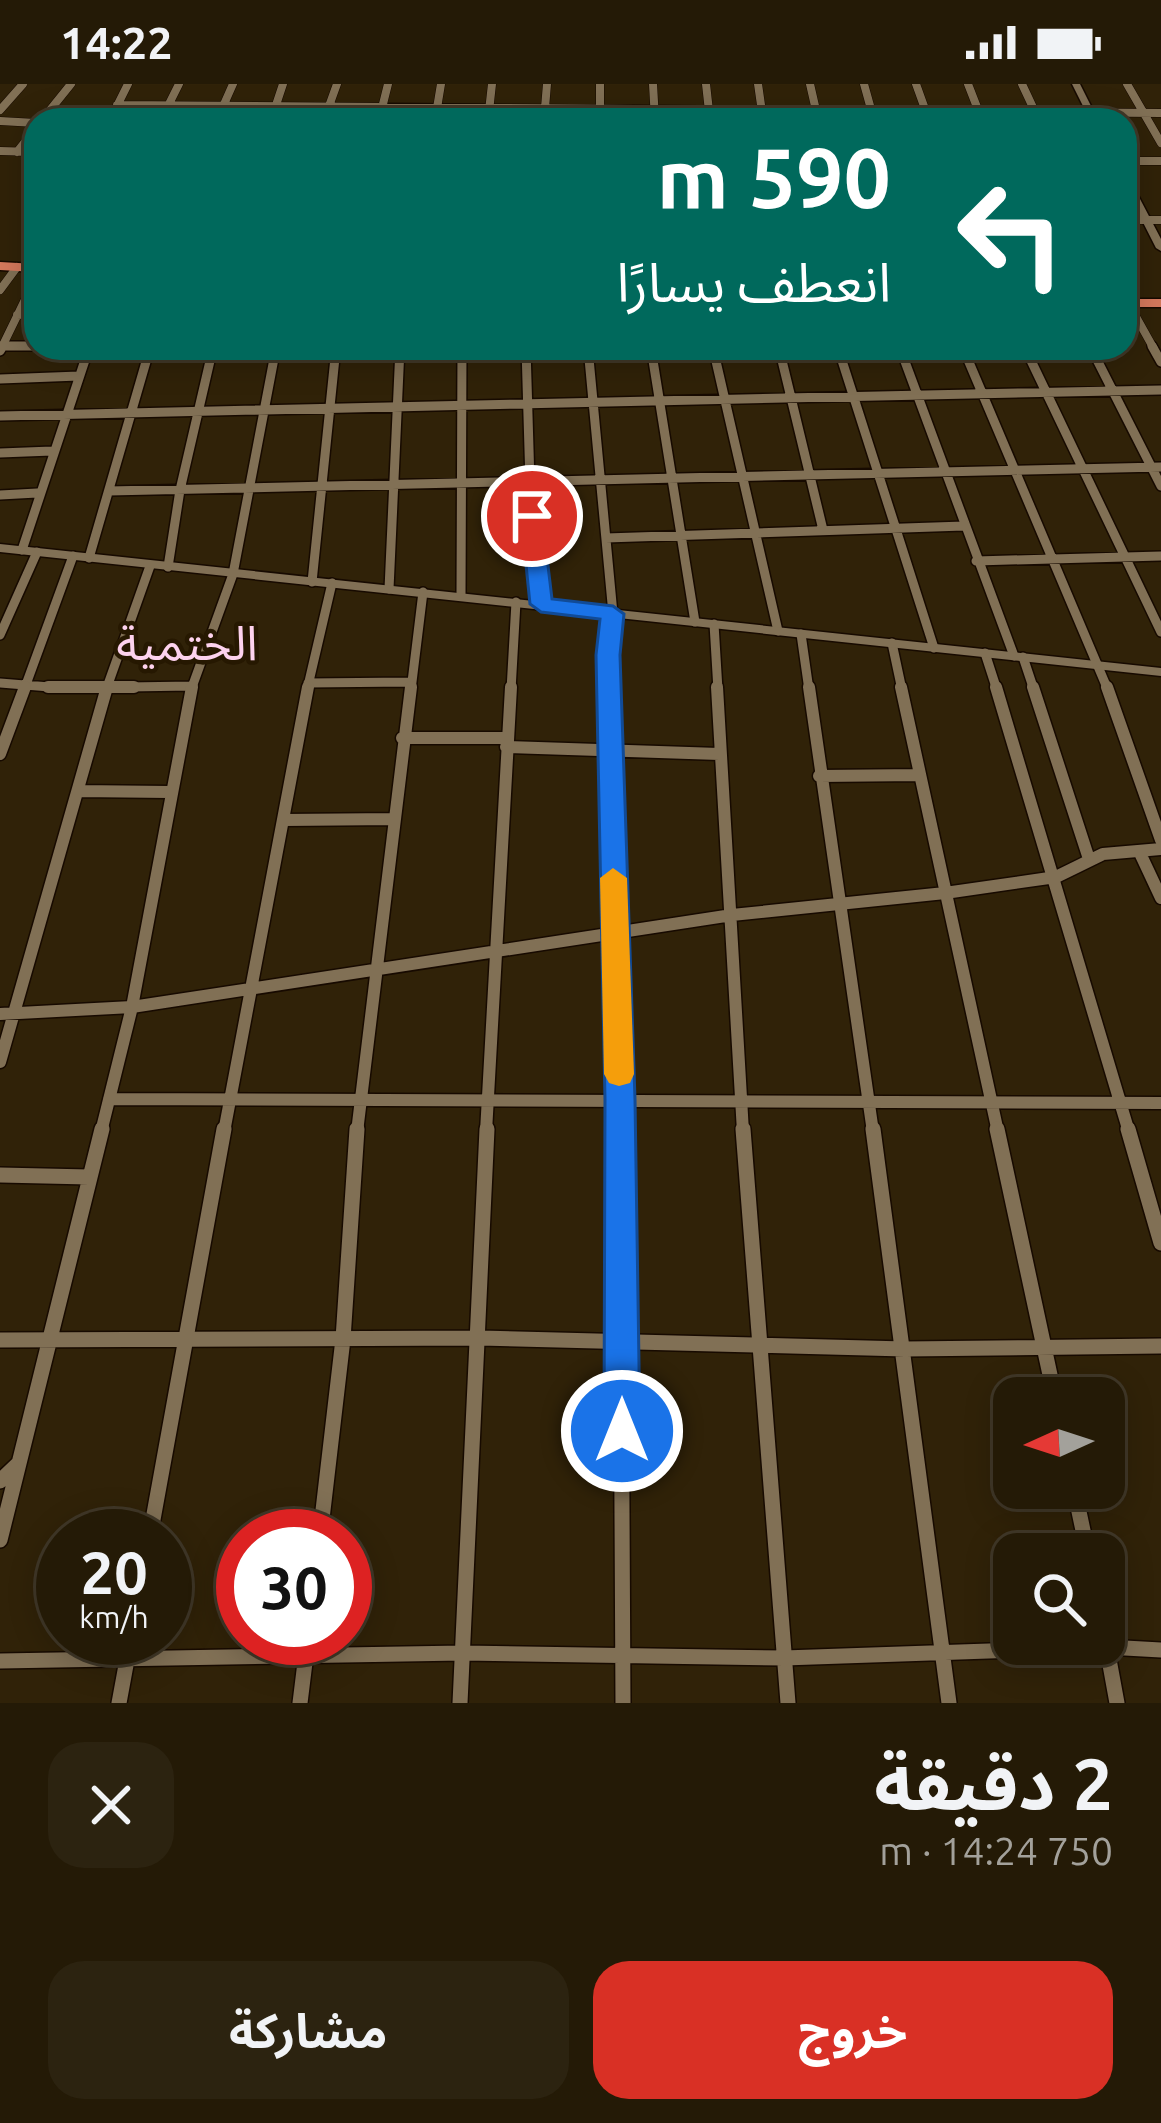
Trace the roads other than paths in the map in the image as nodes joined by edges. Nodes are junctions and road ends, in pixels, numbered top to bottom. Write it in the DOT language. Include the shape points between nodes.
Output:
graph roads {
  1 [pos="23,84"];
  2 [pos="71,84"];
  3 [pos="128,84"];
  4 [pos="179,84"];
  5 [pos="233,84"];
  6 [pos="283,84"];
  7 [pos="337,84"];
  8 [pos="388,84"];
  9 [pos="1126,84"];
  10 [pos="117,105"];
  11 [pos="168,106"];
  12 [pos="222,106"];
  13 [pos="276,107"];
  14 [pos="51,108"];
  15 [pos="116,108"];
  16 [pos="328,108"];
  17 [pos="383,108"];
  18 [pos="0,110"];
  19 [pos="1137,113"];
  20 [pos="1143,113"];
  21 [pos="1161,113"];
  22 [pos="24,143"];
  23 [pos="1161,143"];
  24 [pos="0,151"];
  25 [pos="17,152"];
  26 [pos="24,152"];
  27 [pos="1137,201"];
  28 [pos="1137,220"];
  29 [pos="1147,220"];
  30 [pos="1161,220"];
  31 [pos="1161,248"];
  32 [pos="0,266"];
  33 [pos="17,267"];
  34 [pos="24,269"];
  35 [pos="0,290"];
  36 [pos="24,299"];
  37 [pos="17,315"];
  38 [pos="24,315"];
  39 [pos="1137,320"];
  40 [pos="1,348"];
  41 [pos="84,360"];
  42 [pos="147,360"];
  43 [pos="210,360"];
  44 [pos="274,360"];
  45 [pos="335,360"];
  46 [pos="399,360"];
  47 [pos="463,360"];
  48 [pos="526,360"];
  49 [pos="588,360"];
  50 [pos="653,360"];
  51 [pos="715,360"];
  52 [pos="782,360"];
  53 [pos="842,360"];
  54 [pos="904,360"];
  55 [pos="968,360"];
  56 [pos="1030,360"];
  57 [pos="1096,360"];
  58 [pos="1161,362"];
  59 [pos="79,376"];
  60 [pos="0,379"];
  61 [pos="1161,390"];
  62 [pos="1113,391"];
  63 [pos="1045,392"];
  64 [pos="982,393"];
  65 [pos="916,394"];
  66 [pos="854,395"];
  67 [pos="791,398"];
  68 [pos="465,401"];
  69 [pos="527,402"];
  70 [pos="724,402"];
  71 [pos="592,403"];
  72 [pos="658,403"];
  73 [pos="395,404"];
  74 [pos="333,408"];
  75 [pos="266,409"];
  76 [pos="197,410"];
  77 [pos="134,411"];
  78 [pos="66,412"];
  79 [pos="0,416"];
  80 [pos="52,451"];
  81 [pos="0,453"];
  82 [pos="1156,467"];
  83 [pos="1083,469"];
  84 [pos="1016,471"];
  85 [pos="944,473"];
  86 [pos="878,475"];
  87 [pos="810,476"];
  88 [pos="740,478"];
  89 [pos="672,480"];
  90 [pos="601,481"];
  91 [pos="530,483"];
  92 [pos="465,484"];
  93 [pos="393,486"];
  94 [pos="1161,486"];
  95 [pos="322,488"];
  96 [pos="180,490"];
  97 [pos="250,490"];
  98 [pos="109,491"];
  99 [pos="38,494"];
  100 [pos="0,495"];
  101 [pos="964,526"];
  102 [pos="894,528"];
  103 [pos="823,530"];
  104 [pos="752,533"];
  105 [pos="680,535"];
  106 [pos="606,538"];
  107 [pos="0,548"];
  108 [pos="29,551"];
  109 [pos="73,556"];
  110 [pos="1161,556"];
  111 [pos="1126,557"];
  112 [pos="88,558"];
  113 [pos="1052,559"];
  114 [pos="976,561"];
  115 [pos="150,566"];
  116 [pos="168,567"];
  117 [pos="233,574"];
  118 [pos="312,581"];
  119 [pos="332,584"];
  120 [pos="389,589"];
  121 [pos="423,592"];
  122 [pos="461,596"];
  123 [pos="516,602"];
  124 [pos="541,604"];
  125 [pos="613,614"];
  126 [pos="695,622"];
  127 [pos="714,624"];
  128 [pos="778,631"];
  129 [pos="1161,632"];
  130 [pos="801,634"];
  131 [pos="0,635"];
  132 [pos="892,643"];
  133 [pos="934,648"];
  134 [pos="985,652"];
  135 [pos="1018,657"];
  136 [pos="1099,665"];
  137 [pos="1161,672"];
  138 [pos="409,682"];
  139 [pos="0,683"];
  140 [pos="308,683"];
  141 [pos="26,685"];
  142 [pos="107,686"];
  143 [pos="192,686"];
  144 [pos="402,738"];
  145 [pos="507,742"];
  146 [pos="610,751"];
  147 [pos="0,754"];
  148 [pos="719,754"];
  149 [pos="920,775"];
  150 [pos="819,776"];
  151 [pos="78,791"];
  152 [pos="169,792"];
  153 [pos="394,819"];
  154 [pos="284,820"];
  155 [pos="1161,840"];
  156 [pos="1161,849"];
  157 [pos="1139,851"];
  158 [pos="1089,859"];
  159 [pos="1056,878"];
  160 [pos="945,893"];
  161 [pos="1161,898"];
  162 [pos="840,903"];
  163 [pos="732,915"];
  164 [pos="615,932"];
  165 [pos="495,948"];
  166 [pos="377,967"];
  167 [pos="248,989"];
  168 [pos="131,1007"];
  169 [pos="0,1014"];
  170 [pos="16,1014"];
  171 [pos="0,1062"];
  172 [pos="740,1097"];
  173 [pos="229,1099"];
  174 [pos="358,1099"];
  175 [pos="620,1099"];
  176 [pos="109,1100"];
  177 [pos="489,1102"];
  178 [pos="1123,1102"];
  179 [pos="1161,1102"];
  180 [pos="869,1104"];
  181 [pos="993,1104"];
  182 [pos="0,1175"];
  183 [pos="89,1177"];
  184 [pos="1161,1243"];
  185 [pos="49,1338"];
  186 [pos="480,1338"];
  187 [pos="186,1339"];
  188 [pos="343,1339"];
  189 [pos="0,1340"];
  190 [pos="622,1341"];
  191 [pos="758,1344"];
  192 [pos="1044,1344"];
  193 [pos="1161,1346"];
  194 [pos="905,1348"];
  195 [pos="1051,1377"];
  196 [pos="19,1463"];
  197 [pos="0,1481"];
  198 [pos="155,1509"];
  199 [pos="323,1509"];
  200 [pos="0,1540"];
  201 [pos="1125,1643"];
  202 [pos="993,1648"];
  203 [pos="372,1649"];
  204 [pos="1161,1650"];
  205 [pos="941,1651"];
  206 [pos="463,1653"];
  207 [pos="620,1655"];
  208 [pos="784,1658"];
  209 [pos="0,1661"];
  210 [pos="36,1661"];
  211 [pos="126,1665"];
  212 [pos="305,1665"];
  213 [pos="1110,1665"];
  214 [pos="119,1703"];
  215 [pos="300,1703"];
  216 [pos="460,1703"];
  217 [pos="622,1703"];
  218 [pos="788,1703"];
  219 [pos="949,1703"];
  220 [pos="1117,1703"];
  1 -- 18 [label="street"];
  2 -- 14 [label="street"];
  3 -- 10 [label="street"];
  4 -- 11 [label="street"];
  5 -- 12 [label="street"];
  6 -- 13 [label="street"];
  7 -- 16 [label="street"];
  8 -- 17 [label="street"];
  9 -- 20 [label="street"];
  10 -- 11 [label="street"];
  10 -- 15 [label="street"];
  11 -- 12 [label="street"];
  12 -- 13 [label="street"];
  13 -- 16 [label="street"];
  16 -- 17 [label="street"];
  19 -- 20 [label="street"];
  20 -- 21 [label="street"];
  20 -- 23 [label="street"];
  22 -- 25 [label="street"];
  24 -- 25 [label="street"];
  25 -- 26 [label="street"];
  27 -- 29 [label="street"];
  28 -- 29 [label="street"];
  29 -- 30 [label="street"];
  29 -- 31 [label="street"];
  32 -- 33 [label="highway"];
  33 -- 34 [label="highway"];
  33 -- 35 [label="street"];
  36 -- 37 [label="street"];
  37 -- 38 [label="street"];
  37 -- 40 [label="street"];
  39 -- 58 [label="street"];
  41 -- 59 [label="street"];
  42 -- 77 [label="street"];
  43 -- 76 [label="street"];
  44 -- 75 [label="street"];
  45 -- 74 [label="street"];
  46 -- 73 [label="street"];
  47 -- 68 [label="street"];
  48 -- 69 [label="street"];
  49 -- 71 [label="street"];
  50 -- 72 [label="street"];
  51 -- 70 [label="street"];
  52 -- 67 [label="street"];
  53 -- 66 [label="street"];
  54 -- 65 [label="street"];
  55 -- 64 [label="street"];
  56 -- 63 [label="street"];
  57 -- 62 [label="street"];
  59 -- 60 [label="street"];
  59 -- 78 [label="street"];
  61 -- 62 [label="street"];
  62 -- 63 [label="street"];
  62 -- 82 [label="street"];
  63 -- 64 [label="street"];
  63 -- 83 [label="street"];
  64 -- 65 [label="street"];
  64 -- 84 [label="street"];
  65 -- 66 [label="street"];
  65 -- 85 [label="street"];
  66 -- 67 [label="street"];
  66 -- 86 [label="street"];
  67 -- 70 [label="street"];
  67 -- 87 [label="street"];
  68 -- 69 [label="street"];
  68 -- 73 [label="street"];
  68 -- 92 [label="street"];
  69 -- 71 [label="street"];
  69 -- 91 [label="street"];
  70 -- 72 [label="street"];
  70 -- 88 [label="street"];
  71 -- 72 [label="street"];
  71 -- 90 [label="street"];
  72 -- 89 [label="street"];
  73 -- 74 [label="street"];
  73 -- 93 [label="street"];
  74 -- 75 [label="street"];
  74 -- 95 [label="street"];
  75 -- 76 [label="street"];
  75 -- 97 [label="street"];
  76 -- 77 [label="street"];
  76 -- 96 [label="street"];
  77 -- 78 [label="street"];
  77 -- 98 [label="street"];
  78 -- 79 [label="street"];
  78 -- 80 [label="street"];
  80 -- 81 [label="street"];
  80 -- 99 [label="street"];
  82 -- 83 [label="street"];
  82 -- 94 [label="street"];
  83 -- 84 [label="street"];
  83 -- 111 [label="street"];
  84 -- 85 [label="street"];
  84 -- 113 [label="street"];
  85 -- 86 [label="street"];
  85 -- 101 [label="street"];
  86 -- 87 [label="street"];
  86 -- 102 [label="street"];
  87 -- 88 [label="street"];
  87 -- 103 [label="street"];
  88 -- 89 [label="street"];
  88 -- 104 [label="street"];
  89 -- 90 [label="street"];
  89 -- 105 [label="street"];
  90 -- 91 [label="street"];
  90 -- 106 [label="street"];
  91 -- 92 [label="street"];
  91 -- 124 [label="street"];
  92 -- 93 [label="street"];
  92 -- 122 [label="street"];
  93 -- 95 [label="street"];
  93 -- 120 [label="street"];
  95 -- 97 [label="street"];
  95 -- 118 [label="street"];
  96 -- 97 [label="street"];
  96 -- 98 [label="street"];
  96 -- 116 [label="street"];
  97 -- 117 [label="street"];
  98 -- 112 [label="street"];
  99 -- 100 [label="street"];
  99 -- 108 [label="street"];
  101 -- 102 [label="street"];
  101 -- 114 [label="street"];
  102 -- 103 [label="street"];
  102 -- 133 [label="street"];
  103 -- 104 [label="street"];
  104 -- 105 [label="street"];
  104 -- 128 [label="street"];
  105 -- 106 [label="street"];
  105 -- 126 [label="street"];
  106 -- 125 [label="street"];
  107 -- 108 [label="street"];
  108 -- 109 [label="street"];
  108 -- 131 [label="street"];
  109 -- 112 [label="street"];
  109 -- 141 [label="street"];
  110 -- 111 [label="street"];
  111 -- 113 [label="street"];
  111 -- 129 [label="street"];
  112 -- 115 [label="street"];
  113 -- 114 [label="street"];
  113 -- 136 [label="street"];
  114 -- 135 [label="street"];
  115 -- 116 [label="street"];
  115 -- 142 [label="street"];
  116 -- 117 [label="street"];
  117 -- 118 [label="street"];
  117 -- 143 [label="street"];
  118 -- 119 [label="street"];
  119 -- 120 [label="street"];
  119 -- 140 [label="street"];
  120 -- 121 [label="street"];
  121 -- 122 [label="street"];
  121 -- 138 [label="street"];
  122 -- 123 [label="street"];
  123 -- 124 [label="street"];
  123 -- 145 [label="street"];
  124 -- 125 [label="street"];
  125 -- 126 [label="street"];
  125 -- 146 [label="street"];
  126 -- 127 [label="street"];
  127 -- 128 [label="street"];
  127 -- 148 [label="street"];
  128 -- 130 [label="street"];
  130 -- 132 [label="street"];
  130 -- 150 [label="street"];
  132 -- 133 [label="street"];
  132 -- 149 [label="street"];
  133 -- 134 [label="street"];
  134 -- 135 [label="street"];
  134 -- 159 [label="street"];
  135 -- 136 [label="street"];
  135 -- 158 [label="street"];
  136 -- 137 [label="street"];
  136 -- 155 [label="street"];
  138 -- 140 [label="street"];
  138 -- 144 [label="street"];
  139 -- 141 [label="street"];
  140 -- 154 [label="street"];
  141 -- 142 [label="street"];
  141 -- 147 [label="street"];
  142 -- 143 [label="street"];
  142 -- 151 [label="street"];
  143 -- 152 [label="street"];
  144 -- 145 [label="street"];
  144 -- 153 [label="street"];
  145 -- 146 [label="street"];
  145 -- 165 [label="street"];
  146 -- 148 [label="street"];
  146 -- 164 [label="street"];
  148 -- 163 [label="street"];
  149 -- 150 [label="street"];
  149 -- 160 [label="street"];
  150 -- 162 [label="street"];
  151 -- 152 [label="street"];
  151 -- 170 [label="street"];
  152 -- 168 [label="street"];
  153 -- 154 [label="street"];
  153 -- 166 [label="street"];
  154 -- 167 [label="street"];
  156 -- 157 [label="street"];
  157 -- 158 [label="street"];
  157 -- 161 [label="street"];
  158 -- 159 [label="street"];
  159 -- 160 [label="street"];
  159 -- 178 [label="street"];
  160 -- 162 [label="street"];
  160 -- 181 [label="street"];
  162 -- 163 [label="street"];
  162 -- 180 [label="street"];
  163 -- 164 [label="street"];
  163 -- 172 [label="street"];
  164 -- 165 [label="street"];
  164 -- 175 [label="street"];
  165 -- 166 [label="street"];
  165 -- 177 [label="street"];
  166 -- 167 [label="street"];
  166 -- 174 [label="street"];
  167 -- 168 [label="street"];
  167 -- 173 [label="street"];
  168 -- 170 [label="street"];
  168 -- 176 [label="street"];
  169 -- 170 [label="street"];
  170 -- 171 [label="street"];
  172 -- 175 [label="street"];
  172 -- 180 [label="street"];
  172 -- 191 [label="street"];
  173 -- 174 [label="street"];
  173 -- 176 [label="street"];
  173 -- 187 [label="street"];
  174 -- 177 [label="street"];
  174 -- 188 [label="street"];
  175 -- 177 [label="street"];
  175 -- 190 [label="street"];
  176 -- 183 [label="street"];
  177 -- 186 [label="street"];
  178 -- 179 [label="street"];
  178 -- 181 [label="street"];
  178 -- 184 [label="street"];
  180 -- 181 [label="street"];
  180 -- 194 [label="street"];
  181 -- 192 [label="street"];
  182 -- 183 [label="street"];
  183 -- 185 [label="street"];
  185 -- 187 [label="street"];
  185 -- 189 [label="street"];
  185 -- 196 [label="street"];
  186 -- 188 [label="street"];
  186 -- 190 [label="street"];
  186 -- 206 [label="street"];
  187 -- 188 [label="street"];
  187 -- 198 [label="street"];
  188 -- 199 [label="street"];
  190 -- 191 [label="street"];
  190 -- 207 [label="street"];
  191 -- 194 [label="street"];
  191 -- 208 [label="street"];
  192 -- 193 [label="street"];
  192 -- 194 [label="street"];
  192 -- 195 [label="street"];
  194 -- 205 [label="street"];
  196 -- 197 [label="street"];
  196 -- 200 [label="street"];
  201 -- 204 [label="street"];
  202 -- 205 [label="street"];
  203 -- 206 [label="street"];
  205 -- 208 [label="street"];
  205 -- 219 [label="street"];
  206 -- 207 [label="street"];
  206 -- 216 [label="street"];
  207 -- 208 [label="street"];
  207 -- 217 [label="street"];
  208 -- 218 [label="street"];
  209 -- 210 [label="street"];
  211 -- 214 [label="street"];
  212 -- 215 [label="street"];
  213 -- 220 [label="street"];
}
